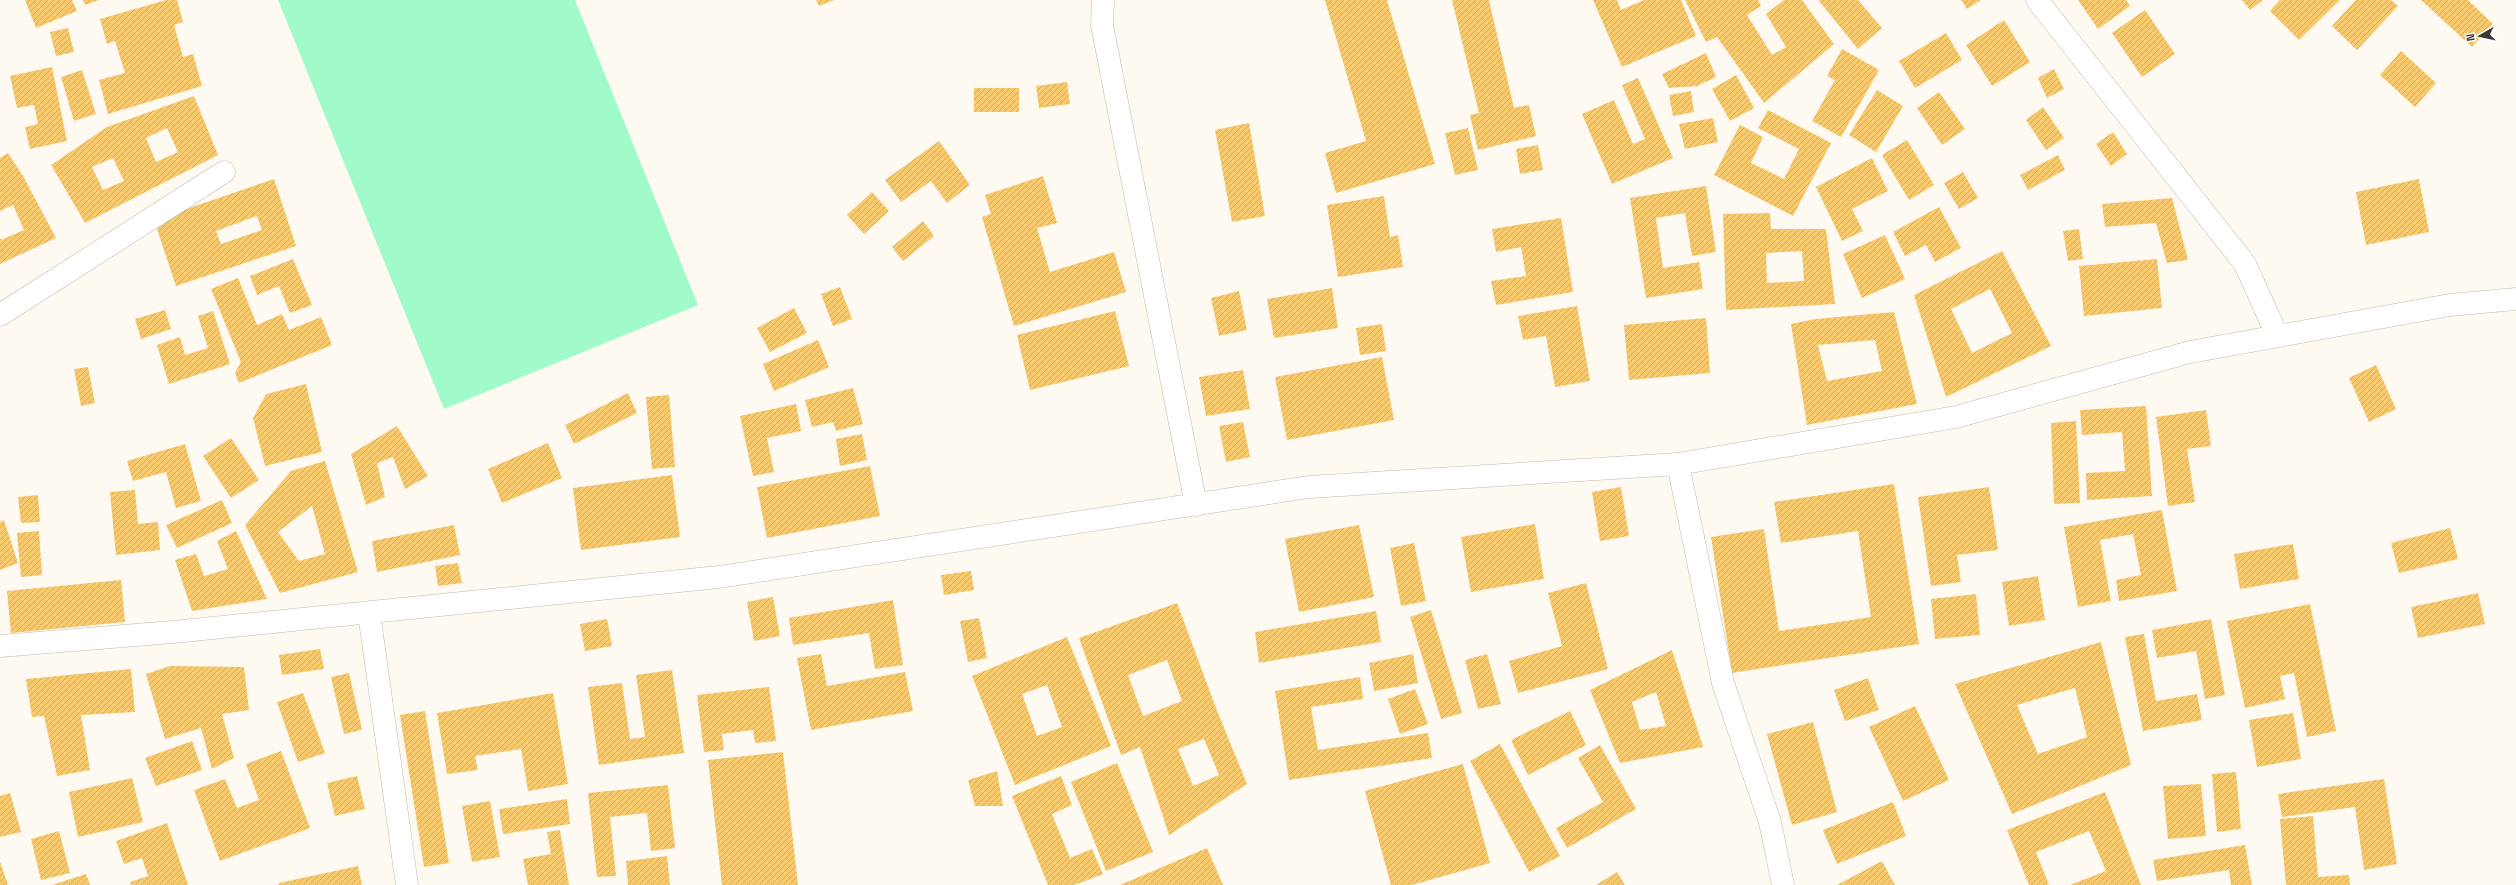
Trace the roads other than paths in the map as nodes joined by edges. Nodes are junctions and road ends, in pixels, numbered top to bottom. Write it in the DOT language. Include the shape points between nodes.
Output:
graph roads {
  1 [pos="1103,0"];
  2 [pos="2037,0"];
  3 [pos="224,172"];
  4 [pos="2516,299"];
  5 [pos="0,315"];
  6 [pos="2277,335"];
  7 [pos="1678,464"];
  8 [pos="1196,504"];
  9 [pos="369,613"];
  10 [pos="0,646"];
  11 [pos="407,885"];
  12 [pos="1783,885"];
  1 -- 8 [label="street" via="1102,25"];
  2 -- 6 [label="street" via="2246,264"];
  3 -- 5 [label="street"];
  4 -- 6 [label="street" via="2450,305"];
  6 -- 7 [label="street" via="2190,352 1956,417"];
  7 -- 8 [label="street" via="1309,487"];
  7 -- 12 [label="street" via="1723,683 1770,822"];
  8 -- 9 [label="street" via="719,578"];
  9 -- 10 [label="street"];
  9 -- 11 [label="street"];
}
